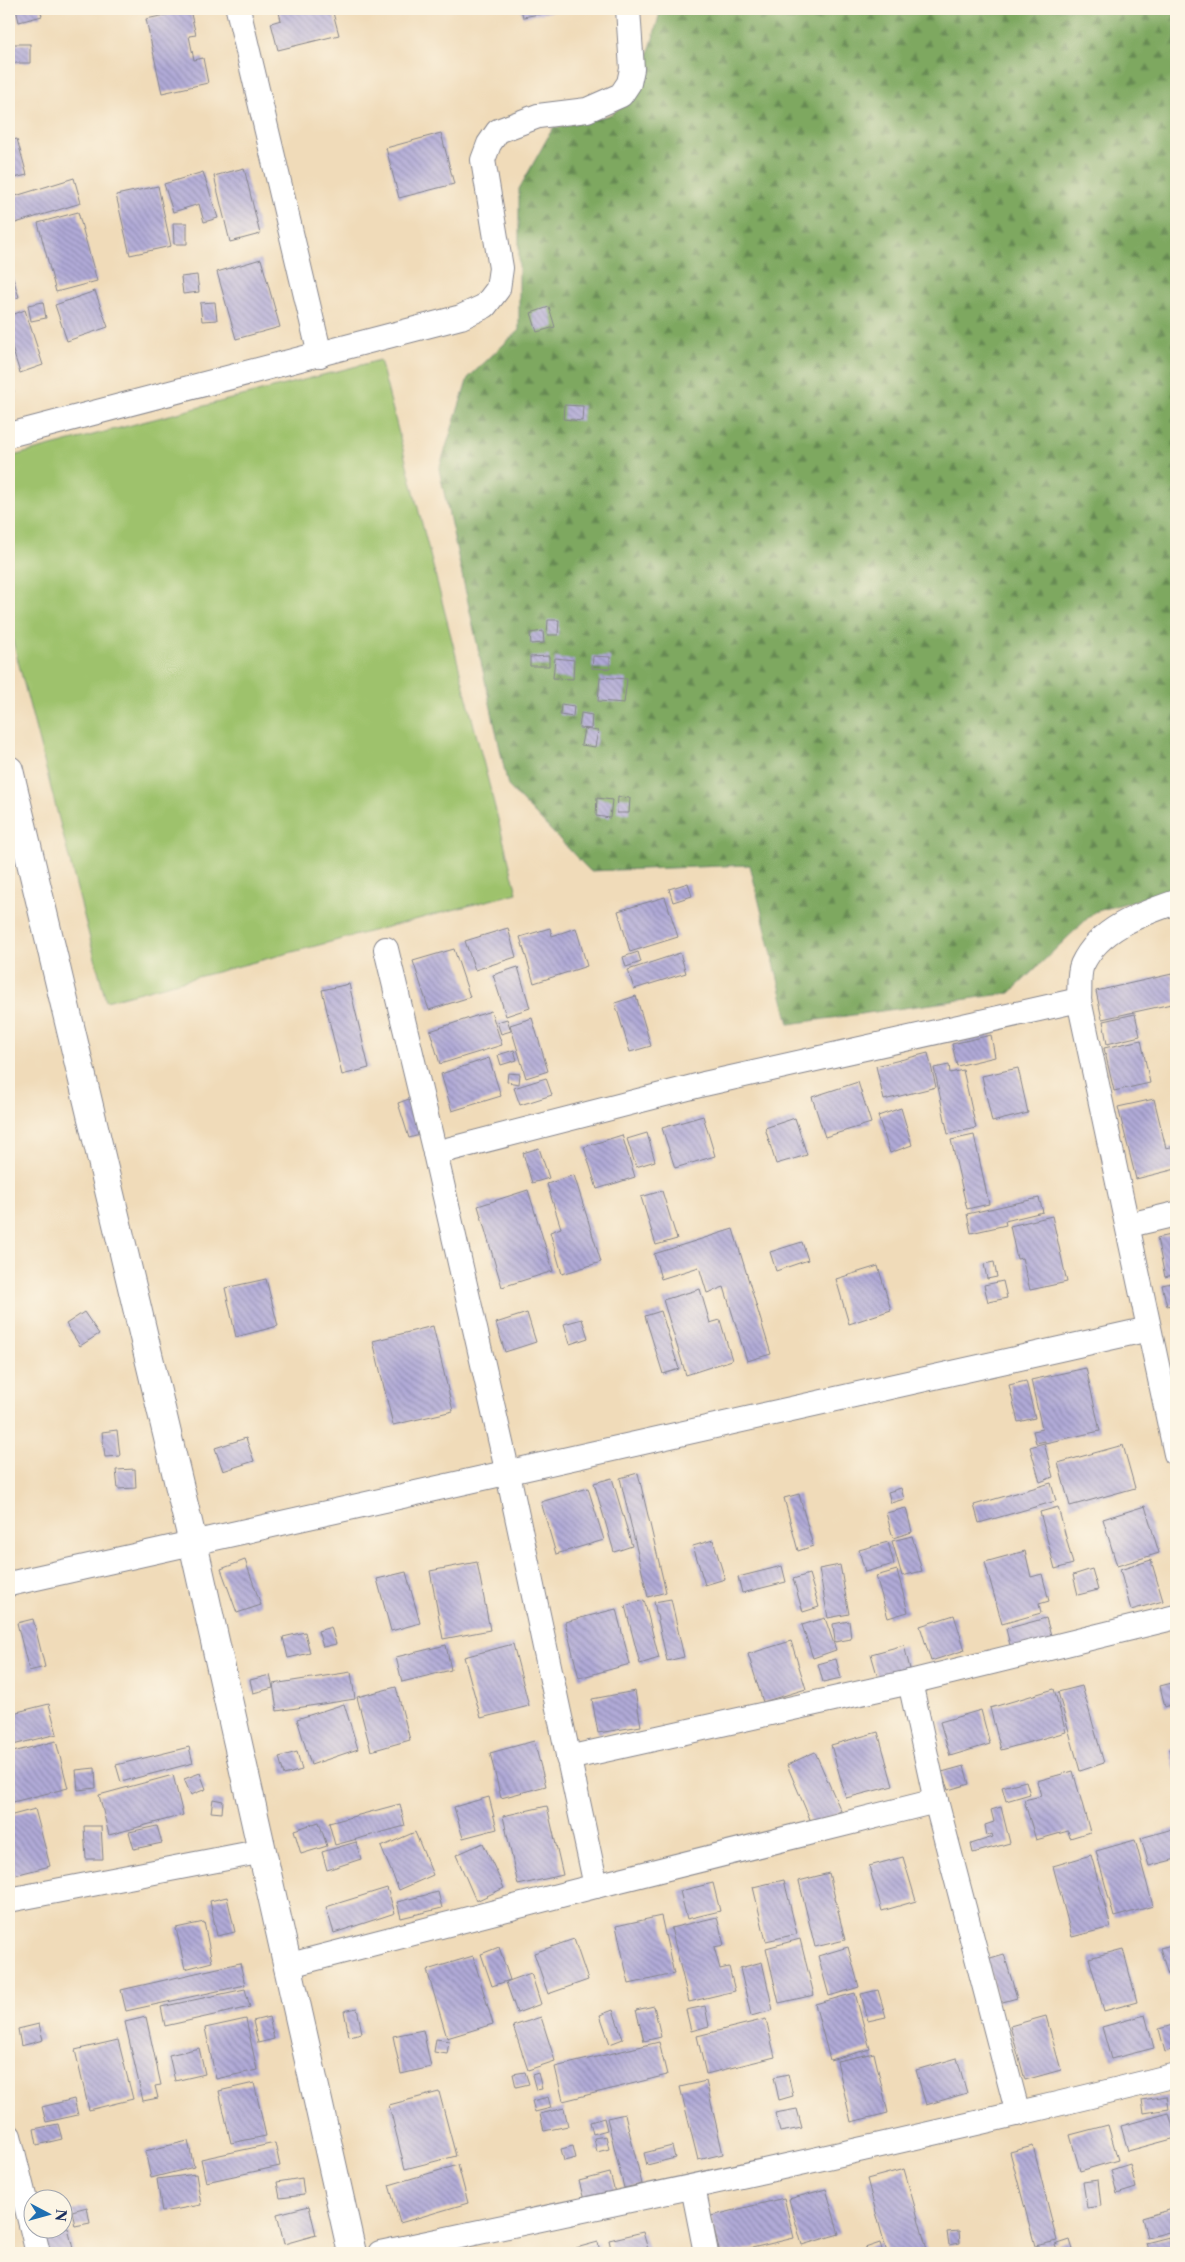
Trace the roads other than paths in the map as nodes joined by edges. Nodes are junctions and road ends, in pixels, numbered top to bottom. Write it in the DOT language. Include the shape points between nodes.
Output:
graph roads {
  1 [pos="238,9"];
  2 [pos="628,9"];
  3 [pos="320,355"];
  4 [pos="9,435"];
  5 [pos="9,770"];
  6 [pos="1176,902"];
  7 [pos="386,949"];
  8 [pos="1079,1000"];
  9 [pos="435,1153"];
  10 [pos="1176,1214"];
  11 [pos="1128,1225"];
  12 [pos="1149,1329"];
  13 [pos="1176,1454"];
  14 [pos="508,1474"];
  15 [pos="193,1543"];
  16 [pos="9,1584"];
  17 [pos="1176,1616"];
  18 [pos="910,1682"];
  19 [pos="568,1758"];
  20 [pos="936,1801"];
  21 [pos="263,1851"];
  22 [pos="596,1886"];
  23 [pos="9,1900"];
  24 [pos="286,1966"];
  25 [pos="1176,2075"];
  26 [pos="1018,2114"];
  27 [pos="9,2136"];
  28 [pos="693,2187"];
  29 [pos="38,2253"];
  30 [pos="352,2253"];
  31 [pos="380,2253"];
  32 [pos="706,2253"];
  1 -- 3 [label="street"];
  2 -- 3 [label="street" via="632,69 629,83 621,95 587,110 538,116 498,131 489,144 483,160 501,268 498,289 485,306 461,317"];
  3 -- 4 [label="street"];
  5 -- 15 [label="street"];
  6 -- 8 [label="street" via="1136,915 1100,940 1082,966"];
  7 -- 9 [label="street"];
  8 -- 9 [label="street" via="704,1084"];
  8 -- 11 [label="street"];
  9 -- 14 [label="street"];
  10 -- 11 [label="street"];
  11 -- 12 [label="street"];
  12 -- 13 [label="street"];
  12 -- 14 [label="street"];
  14 -- 15 [label="street"];
  14 -- 19 [label="street"];
  15 -- 16 [label="street"];
  15 -- 21 [label="street"];
  17 -- 18 [label="street"];
  18 -- 19 [label="street"];
  18 -- 20 [label="street"];
  19 -- 22 [label="street"];
  20 -- 22 [label="street"];
  20 -- 26 [label="street"];
  21 -- 23 [label="street"];
  21 -- 24 [label="street"];
  22 -- 24 [label="street"];
  24 -- 30 [label="street"];
  25 -- 26 [label="street"];
  26 -- 28 [label="street"];
  27 -- 29 [label="street"];
  28 -- 31 [label="street"];
  28 -- 32 [label="street"];
}
